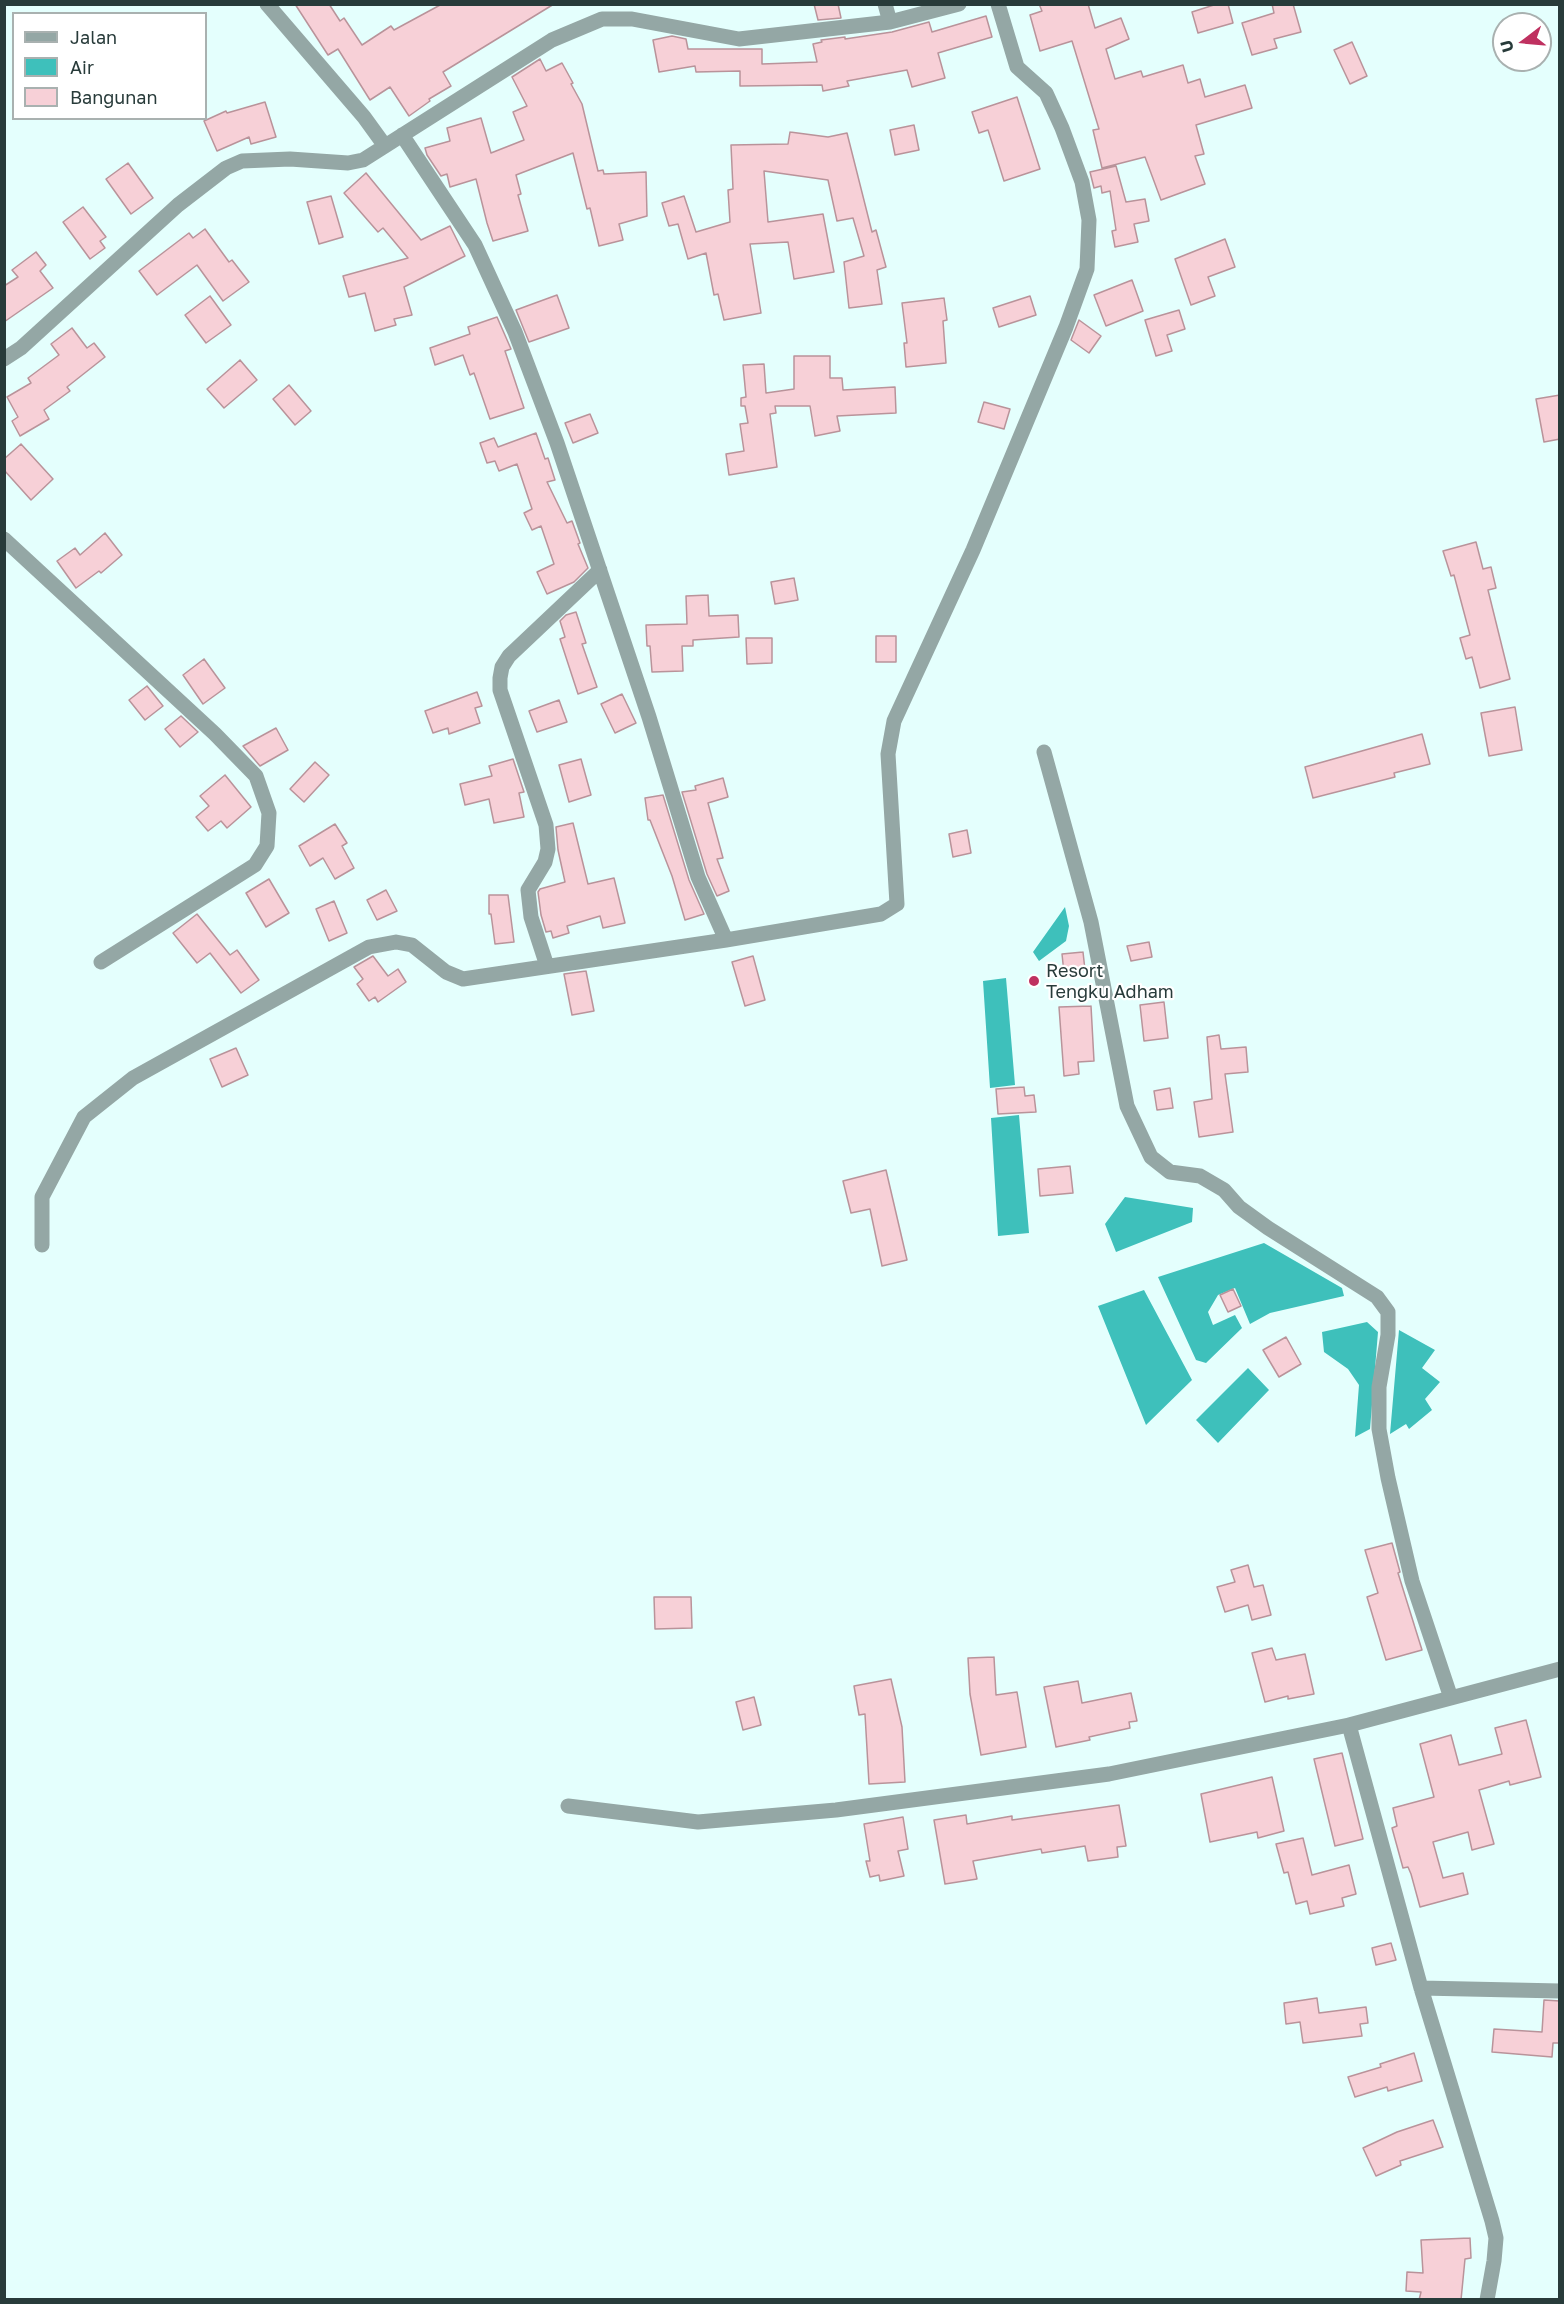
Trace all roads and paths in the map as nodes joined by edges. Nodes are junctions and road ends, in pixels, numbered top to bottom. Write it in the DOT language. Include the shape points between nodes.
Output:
graph roads {
  1 [pos="267,4"];
  2 [pos="885,4"];
  3 [pos="959,4"];
  4 [pos="998,4"];
  5 [pos="890,22"];
  6 [pos="402,135"];
  7 [pos="384,146"];
  8 [pos="4,359"];
  9 [pos="4,539"];
  10 [pos="600,570"];
  11 [pos="1044,752"];
  12 [pos="726,940"];
  13 [pos="101,962"];
  14 [pos="547,966"];
  15 [pos="42,1245"];
  16 [pos="1560,1669"];
  17 [pos="1451,1698"];
  18 [pos="1349,1725"];
  19 [pos="568,1806"];
  20 [pos="1421,1988"];
  21 [pos="1560,1991"];
  22 [pos="1486,2300"];
  1 -- 7 [label="street" via="364,117"];
  2 -- 5 [label="street"];
  3 -- 5 [label="street"];
  4 -- 12 [label="street" via="1017,67 1046,93 1082,182 1089,220 1087,269 977,540 894,721 888,754 897,904 881,914"];
  5 -- 6 [label="street" via="739,39 632,19 602,19 552,40"];
  6 -- 7 [label="street"];
  6 -- 10 [label="street" via="475,246 515,332"];
  7 -- 8 [label="street" via="363,160 348,163 242,160 225,168"];
  9 -- 13 [label="street" via="256,776 268,813 267,846 255,865"];
  10 -- 12 [label="street" via="698,877"];
  10 -- 14 [label="street" via="509,656 500,678 500,690 546,825 545,862 528,890 531,917"];
  11 -- 17 [label="street" via="1090,922 1127,1106 1151,1157 1170,1172 1200,1176 1224,1190 1239,1208 1377,1296 1388,1312 1379,1387 1379,1429 1412,1581"];
  12 -- 14 [label="street"];
  14 -- 15 [label="street" via="463,979 446,972 412,945 396,942 359,952 133,1078 84,1117 42,1197"];
  16 -- 17 [label="street"];
  17 -- 18 [label="street"];
  18 -- 19 [label="street" via="1109,1774 836,1810 698,1822"];
  18 -- 20 [label="street"];
  20 -- 21 [label="street"];
  20 -- 22 [label="street" via="1496,2238"];
}
